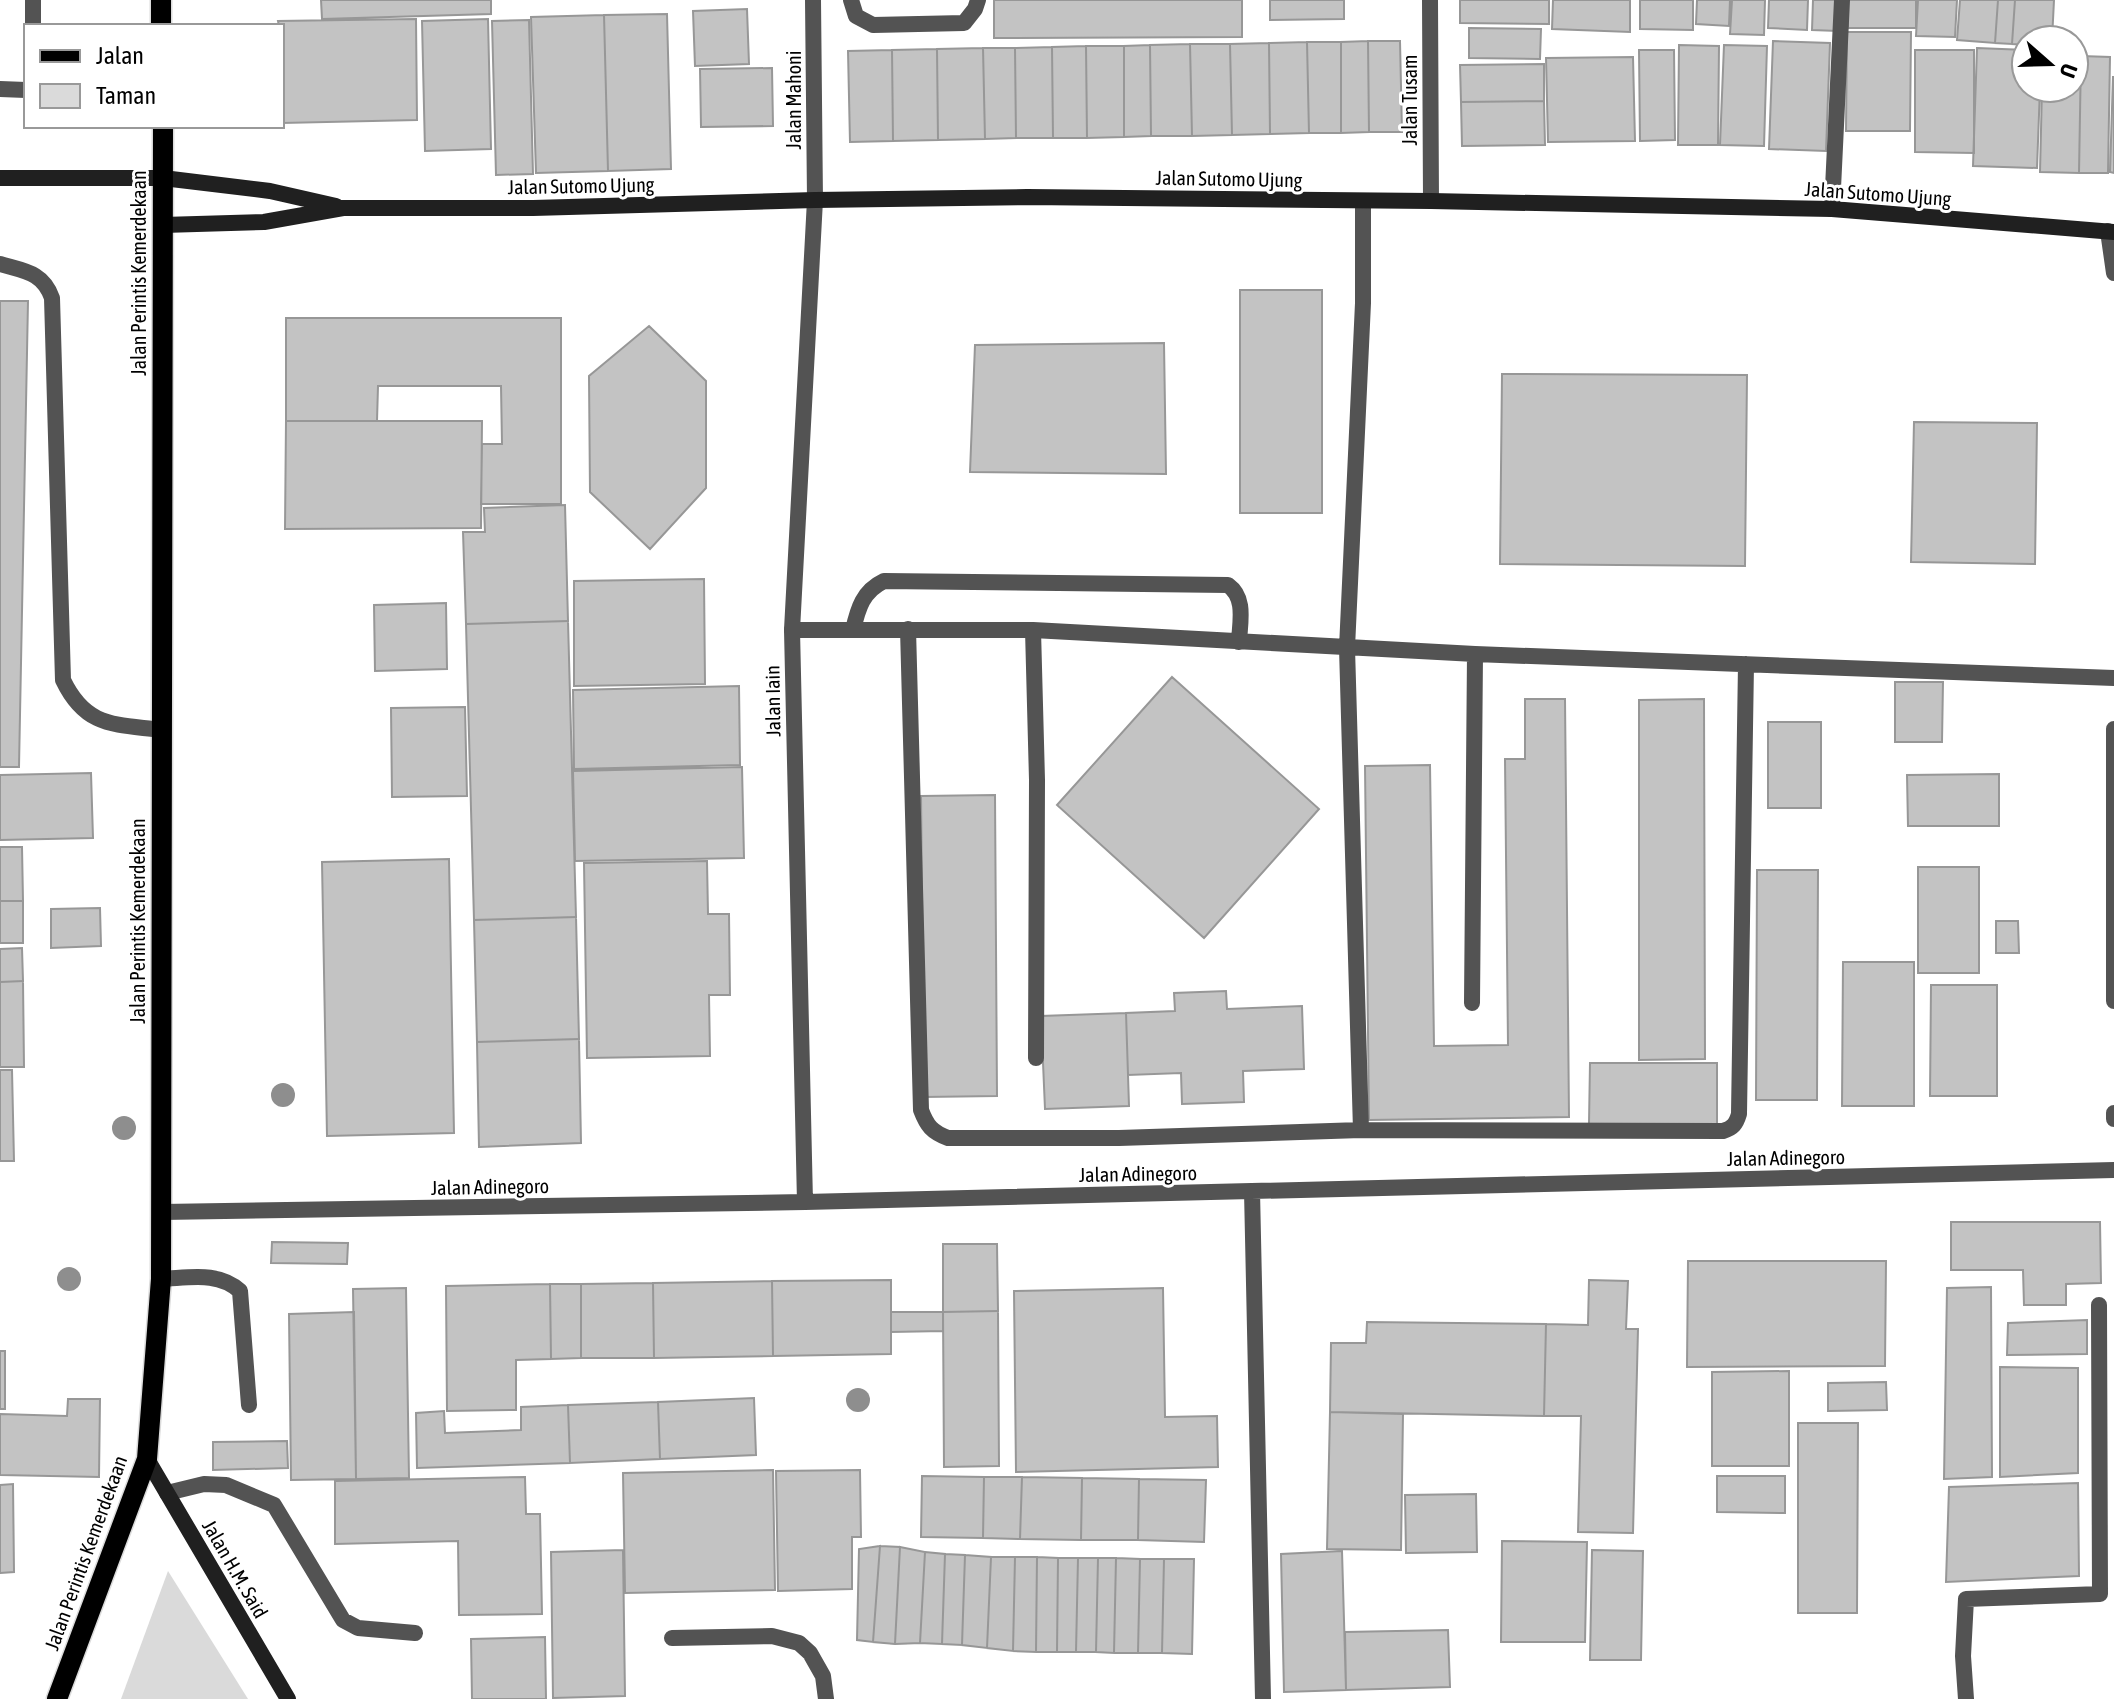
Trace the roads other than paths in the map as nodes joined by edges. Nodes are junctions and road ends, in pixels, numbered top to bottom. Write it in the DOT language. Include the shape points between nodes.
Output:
graph roads {
  1 [pos="33,0"];
  2 [pos="161,0"];
  3 [pos="813,0"];
  4 [pos="851,0"];
  5 [pos="978,0"];
  6 [pos="1430,0"];
  7 [pos="1842,0"];
  8 [pos="33,24"];
  9 [pos="161,24"];
  10 [pos="0,89"];
  11 [pos="24,90"];
  12 [pos="163,128"];
  13 [pos="0,178"];
  14 [pos="163,178"];
  15 [pos="815,200"];
  16 [pos="1363,201"];
  17 [pos="1431,201"];
  18 [pos="343,208"];
  19 [pos="1832,209"];
  20 [pos="163,225"];
  21 [pos="2111,232"];
  22 [pos="0,264"];
  23 [pos="2114,273"];
  24 [pos="908,629"];
  25 [pos="792,630"];
  26 [pos="853,630"];
  27 [pos="1033,630"];
  28 [pos="1239,642"];
  29 [pos="1347,648"];
  30 [pos="1475,654"];
  31 [pos="1746,664"];
  32 [pos="2114,678"];
  33 [pos="2114,729"];
  34 [pos="161,730"];
  35 [pos="2113,873"];
  36 [pos="2114,1001"];
  37 [pos="1472,1003"];
  38 [pos="1036,1058"];
  39 [pos="2114,1113"];
  40 [pos="2114,1119"];
  41 [pos="1361,1130"];
  42 [pos="2114,1170"];
  43 [pos="1252,1191"];
  44 [pos="805,1202"];
  45 [pos="162,1212"];
  46 [pos="161,1279"];
  47 [pos="2099,1305"];
  48 [pos="249,1405"];
  49 [pos="147,1459"];
  50 [pos="167,1493"];
  51 [pos="415,1633"];
  52 [pos="672,1638"];
  53 [pos="57,1699"];
  54 [pos="288,1699"];
  55 [pos="826,1699"];
  56 [pos="1263,1699"];
  57 [pos="1966,1699"];
  1 -- 8 [label="street"];
  2 -- 9 [label="main road"];
  3 -- 15 [label="street, Jalan Mahoni"];
  4 -- 5 [label="street" via="856,16 873,25 964,23"];
  6 -- 17 [label="street, Jalan Tusam"];
  7 -- 19 [label="street"];
  10 -- 11 [label="street"];
  12 -- 14 [label="main road, Jalan Perintis Kemerdekaan"];
  13 -- 14 [label="main road, Jalan Sutomo Ujung"];
  14 -- 18 [label="main road, Jalan Sutomo Ujung" via="270,191"];
  14 -- 20 [label="main road, Jalan Perintis Kemerdekaan"];
  15 -- 16 [label="main road, Jalan Sutomo Ujung"];
  15 -- 18 [label="main road, Jalan Sutomo Ujung"];
  15 -- 25 [label="street, Jalan Iain"];
  16 -- 17 [label="main road, Jalan Sutomo Ujung"];
  16 -- 29 [label="street"];
  17 -- 19 [label="main road, Jalan Sutomo Ujung"];
  18 -- 20 [label="main road, Jalan Sutomo Ujung" via="264,222"];
  19 -- 21 [label="main road, Jalan Sutomo Ujung"];
  20 -- 34 [label="main road, Jalan Perintis Kemerdekaan"];
  21 -- 23 [label="street"];
  22 -- 34 [label="street" via="39,277 52,298 63,680 71,698 90,716"];
  24 -- 26 [label="street"];
  24 -- 27 [label="street"];
  24 -- 41 [label="street" via="921,1110 927,1126 948,1138"];
  25 -- 26 [label="street"];
  25 -- 44 [label="street, Jalan Iain"];
  26 -- 28 [label="street" via="861,601 871,587 884,581 1228,585 1240,599"];
  27 -- 28 [label="street"];
  27 -- 38 [label="street"];
  28 -- 29 [label="street"];
  29 -- 30 [label="street"];
  29 -- 41 [label="street"];
  30 -- 31 [label="street"];
  30 -- 37 [label="street"];
  31 -- 32 [label="street"];
  31 -- 41 [label="street" via="1737,1123 1723,1131"];
  33 -- 35 [label="street"];
  34 -- 45 [label="main road, Jalan Perintis Kemerdekaan"];
  35 -- 36 [label="street"];
  39 -- 40 [label="street"];
  42 -- 43 [label="street, Jalan Adinegoro"];
  43 -- 44 [label="street, Jalan Adinegoro"];
  43 -- 56 [label="street"];
  44 -- 45 [label="street, Jalan Adinegoro"];
  45 -- 46 [label="main road, Jalan Perintis Kemerdekaan"];
  46 -- 48 [label="street" via="211,1277 240,1291"];
  46 -- 49 [label="main road, Jalan Perintis Kemerdekaan"];
  47 -- 57 [label="street" via="2100,1594 1966,1599"];
  49 -- 50 [label="main road, Jalan H.M. Said"];
  49 -- 53 [label="main road, Jalan Perintis Kemerdekaan"];
  50 -- 51 [label="street" via="226,1485 274,1505 343,1620 358,1628"];
  50 -- 54 [label="main road, Jalan H.M. Said"];
  52 -- 55 [label="street" via="772,1636 799,1643 823,1676"];
}
